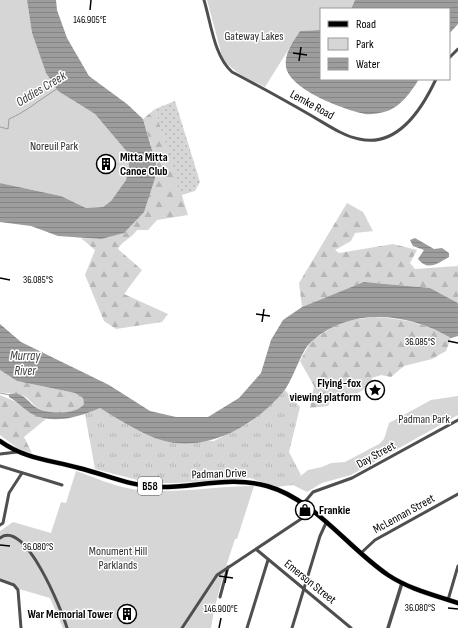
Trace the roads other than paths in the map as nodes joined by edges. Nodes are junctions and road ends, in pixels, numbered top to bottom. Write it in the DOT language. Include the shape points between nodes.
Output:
graph roads {
  1 [pos="204,0"];
  2 [pos="458,49"];
  3 [pos="450,57"];
  4 [pos="435,80"];
  5 [pos="458,420"];
  6 [pos="0,441"];
  7 [pos="17,452"];
  8 [pos="0,454"];
  9 [pos="0,466"];
  10 [pos="22,473"];
  11 [pos="62,485"];
  12 [pos="458,494"];
  13 [pos="303,504"];
  14 [pos="326,523"];
  15 [pos="0,524"];
  16 [pos="0,538"];
  17 [pos="257,550"];
  18 [pos="361,553"];
  19 [pos="268,560"];
  20 [pos="458,566"];
  21 [pos="228,567"];
  22 [pos="0,580"];
  23 [pos="402,583"];
  24 [pos="304,589"];
  25 [pos="220,597"];
  26 [pos="448,600"];
  27 [pos="458,603"];
  28 [pos="21,628"];
  29 [pos="68,628"];
  30 [pos="182,628"];
  31 [pos="247,628"];
  32 [pos="292,628"];
  33 [pos="351,628"];
  34 [pos="388,628"];
  1 -- 4 [label="street, Lemke Road" via="225,66 358,139 382,139 397,132 408,123"];
  2 -- 3 [label="street"];
  5 -- 13 [label="street, Day Street" via="352,478 313,492"];
  6 -- 7 [label="main road, Padman Drive / B58"];
  7 -- 8 [label="street"];
  7 -- 13 [label="main road, Padman Drive / B58" via="146,486 170,487 237,482 261,484"];
  9 -- 10 [label="street"];
  10 -- 11 [label="street"];
  10 -- 15 [label="street" via="9,493 3,523"];
  12 -- 18 [label="street, McLennan Street" via="375,540"];
  13 -- 14 [label="main road, Padman Drive / B58"];
  13 -- 17 [label="street" via="301,519"];
  14 -- 18 [label="main road, Padman Drive / B58"];
  14 -- 24 [label="street"];
  16 -- 29 [label="street" via="7,535 15,537 37,563 60,606"];
  17 -- 19 [label="street, Emerson Street"];
  17 -- 21 [label="street"];
  18 -- 23 [label="main road, Padman Drive / B58"];
  19 -- 24 [label="street, Emerson Street"];
  19 -- 31 [label="street"];
  20 -- 26 [label="street"];
  21 -- 25 [label="street"];
  21 -- 30 [label="street" via="217,575"];
  22 -- 28 [label="street" via="14,584 18,590"];
  23 -- 26 [label="main road, Padman Drive / B58"];
  23 -- 34 [label="street"];
  24 -- 32 [label="street"];
  24 -- 33 [label="street, Emerson Street"];
  26 -- 27 [label="main road, Padman Drive / B58"];
}
